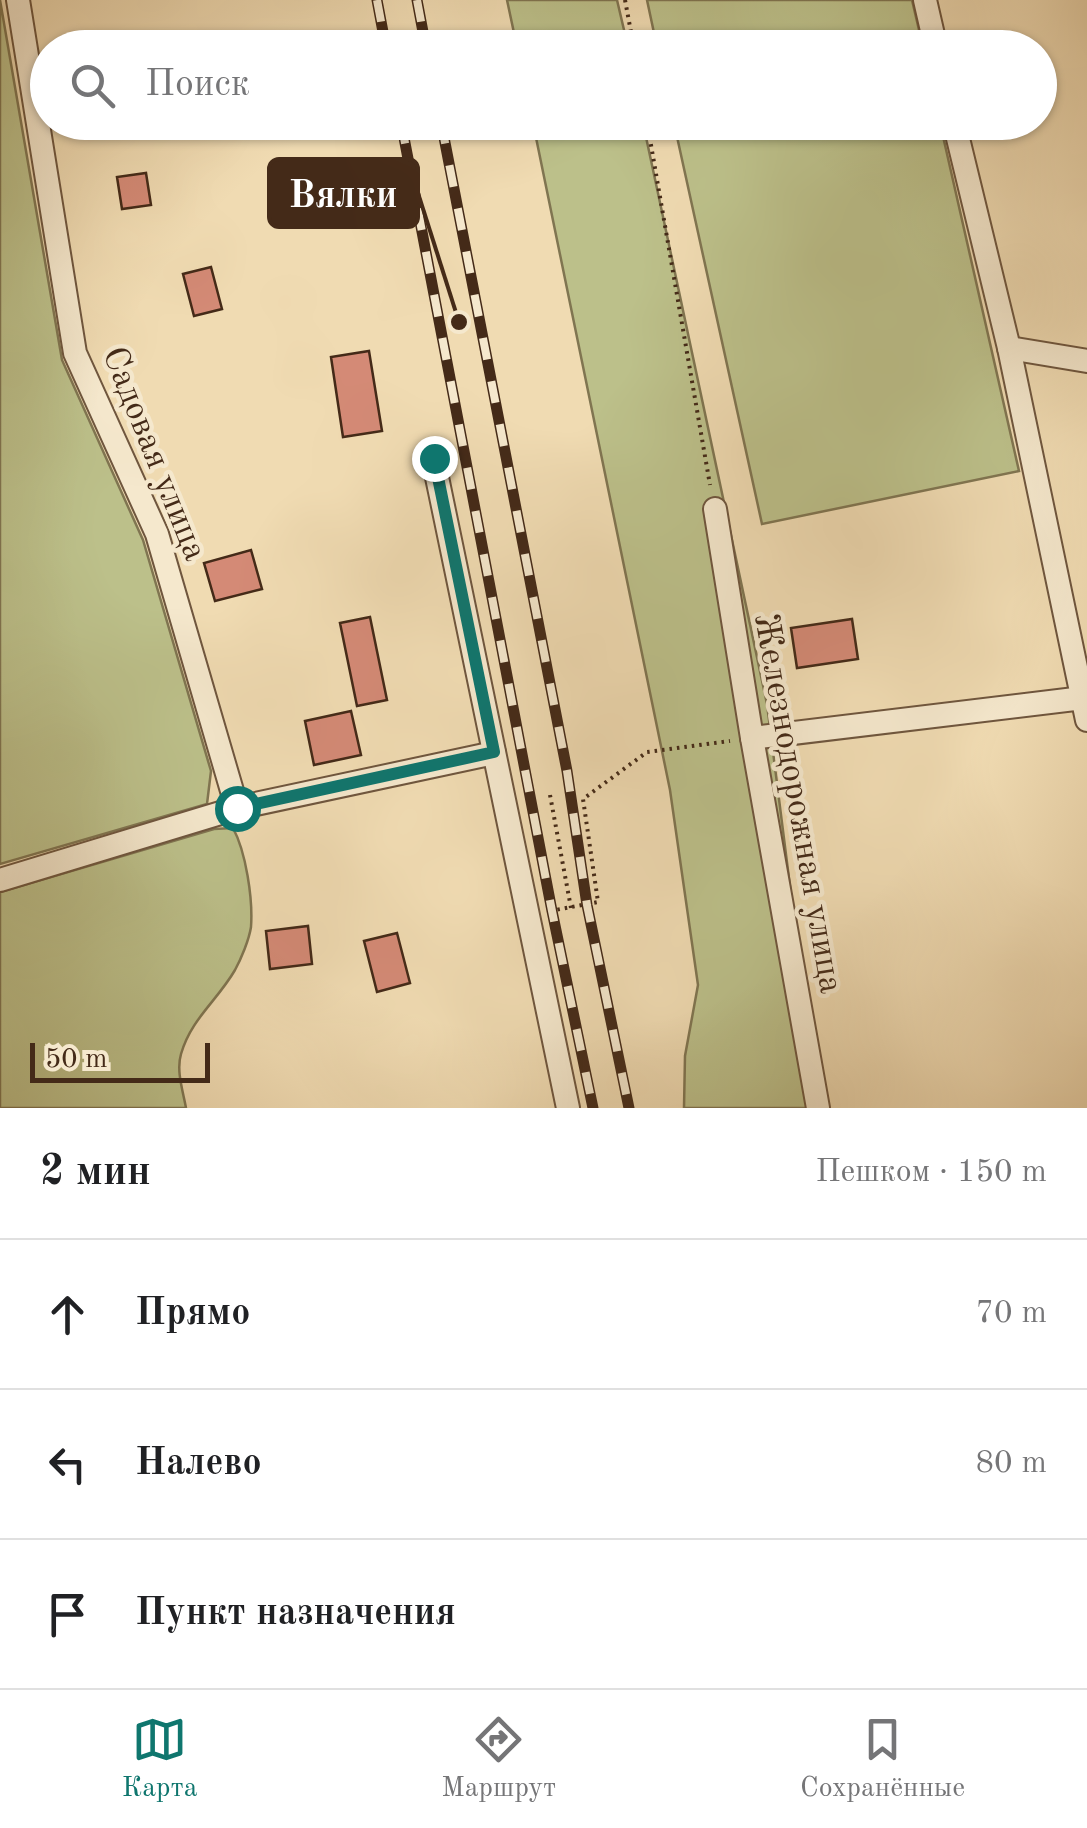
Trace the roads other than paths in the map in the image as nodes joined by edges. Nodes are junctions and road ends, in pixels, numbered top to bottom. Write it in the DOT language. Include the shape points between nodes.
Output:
graph roads {
  1 [pos="18,0"];
  2 [pos="925,0"];
  3 [pos="932,30"];
  4 [pos="30,74"];
  5 [pos="41,140"];
  6 [pos="958,140"];
  7 [pos="1009,348"];
  8 [pos="1087,362"];
  9 [pos="434,458"];
  10 [pos="714,509"];
  11 [pos="1085,709"];
  12 [pos="752,738"];
  13 [pos="494,752"];
  14 [pos="237,808"];
  15 [pos="0,880"];
  16 [pos="568,1108"];
  17 [pos="818,1108"];
  1 -- 4 [label="street, Садовая улица"];
  2 -- 3 [label="street"];
  5 -- 14 [label="street, Садовая улица" via="75,353 157,534"];
  6 -- 7 [label="street"];
  7 -- 8 [label="street"];
  7 -- 11 [label="street"];
  9 -- 13 [label="street"];
  10 -- 12 [label="street, Железнодорожная улица"];
  11 -- 12 [label="street"];
  12 -- 17 [label="street, Железнодорожная улица"];
  13 -- 14 [label="street"];
  13 -- 16 [label="street"];
  14 -- 15 [label="street"];
}
